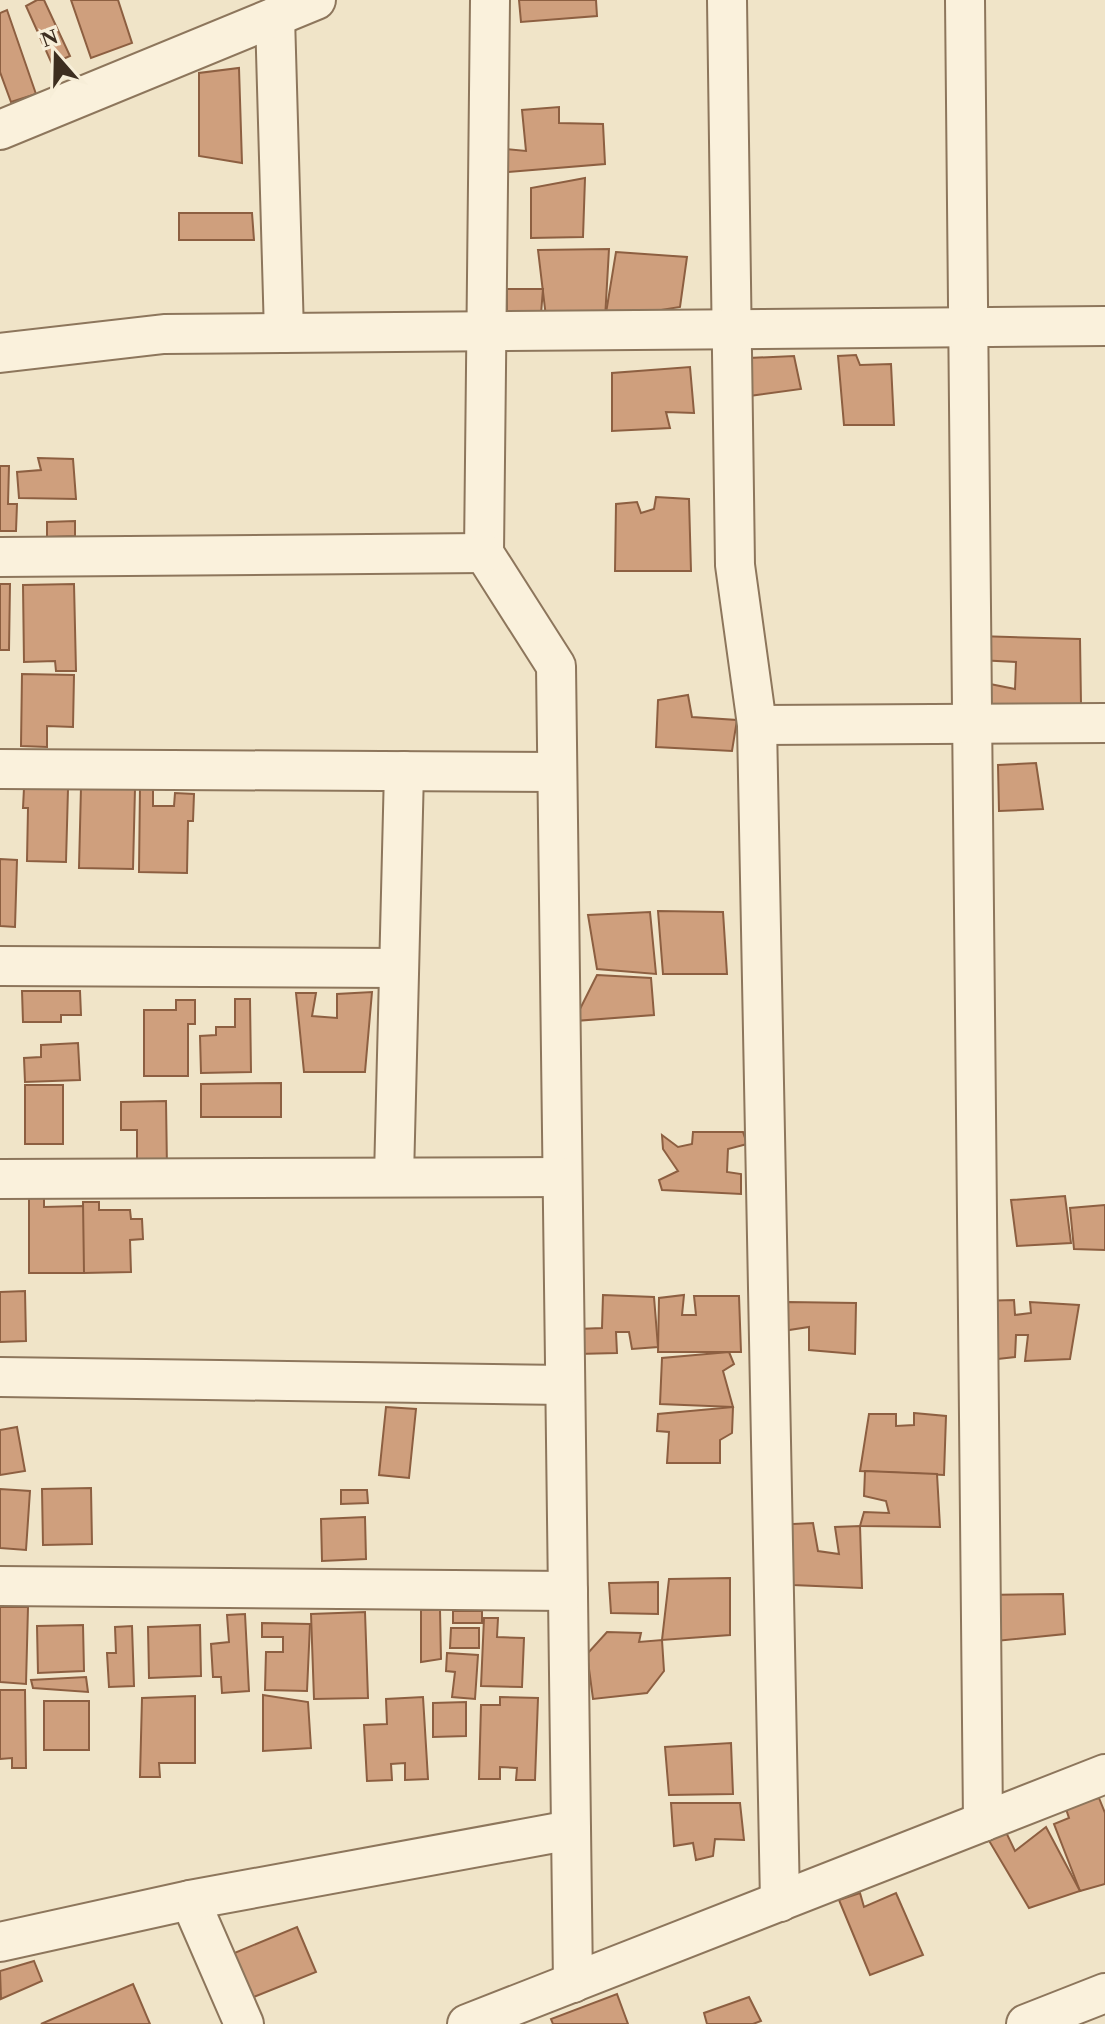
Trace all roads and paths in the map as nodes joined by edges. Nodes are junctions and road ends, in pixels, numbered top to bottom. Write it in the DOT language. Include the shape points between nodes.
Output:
graph roads {
  1 [pos="316,0"];
  2 [pos="490,0"];
  3 [pos="727,0"];
  4 [pos="965,0"];
  5 [pos="275,17"];
  6 [pos="0,130"];
  7 [pos="1105,326"];
  8 [pos="968,327"];
  9 [pos="732,329"];
  10 [pos="486,331"];
  11 [pos="284,333"];
  12 [pos="0,353"];
  13 [pos="484,553"];
  14 [pos="0,557"];
  15 [pos="1105,723"];
  16 [pos="972,724"];
  17 [pos="757,725"];
  18 [pos="0,769"];
  19 [pos="404,771"];
  20 [pos="557,772"];
  21 [pos="0,966"];
  22 [pos="399,968"];
  23 [pos="394,1177"];
  24 [pos="562,1177"];
  25 [pos="0,1179"];
  26 [pos="0,1377"];
  27 [pos="565,1385"];
  28 [pos="0,1586"];
  29 [pos="568,1591"];
  30 [pos="1105,1774"];
  31 [pos="983,1822"];
  32 [pos="571,1830"];
  33 [pos="190,1900"];
  34 [pos="780,1902"];
  35 [pos="0,1942"];
  36 [pos="573,1983"];
  37 [pos="1105,1993"];
  38 [pos="1105,2016"];
  39 [pos="244,2024"];
  40 [pos="467,2024"];
  41 [pos="1026,2024"];
  42 [pos="1100,2024"];
  1 -- 5 [label="street"];
  2 -- 10 [label="street"];
  3 -- 9 [label="street"];
  4 -- 8 [label="street"];
  5 -- 6 [label="street"];
  5 -- 11 [label="street"];
  7 -- 8 [label="street"];
  8 -- 9 [label="street"];
  8 -- 16 [label="street"];
  9 -- 10 [label="street"];
  9 -- 17 [label="street" via="735,565"];
  10 -- 11 [label="street"];
  10 -- 13 [label="street"];
  11 -- 12 [label="street" via="164,334"];
  13 -- 14 [label="street"];
  13 -- 20 [label="street" via="556,666"];
  15 -- 16 [label="street"];
  16 -- 17 [label="street"];
  16 -- 31 [label="street"];
  17 -- 34 [label="street"];
  18 -- 19 [label="street"];
  19 -- 20 [label="street"];
  19 -- 22 [label="street"];
  20 -- 24 [label="street"];
  21 -- 22 [label="street"];
  22 -- 23 [label="street"];
  23 -- 24 [label="street"];
  23 -- 25 [label="street"];
  24 -- 27 [label="street"];
  26 -- 27 [label="street"];
  27 -- 29 [label="street"];
  28 -- 29 [label="street"];
  29 -- 32 [label="street"];
  30 -- 31 [label="street"];
  31 -- 34 [label="street"];
  32 -- 33 [label="street"];
  32 -- 36 [label="street"];
  33 -- 35 [label="street"];
  33 -- 39 [label="street"];
  34 -- 36 [label="street"];
  36 -- 40 [label="street"];
  37 -- 41 [label="street"];
  38 -- 42 [label="street"];
}
